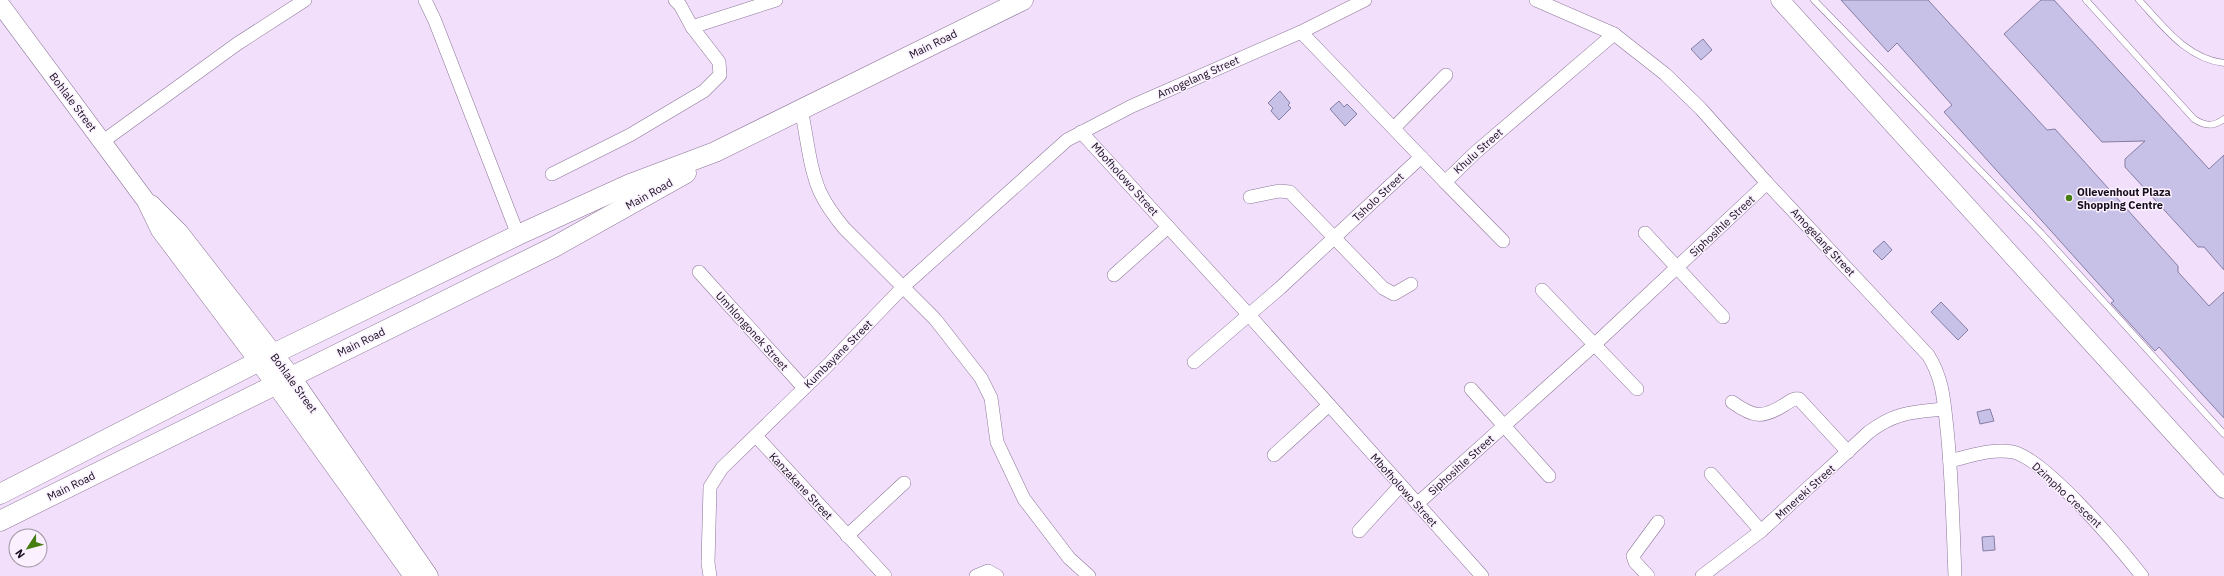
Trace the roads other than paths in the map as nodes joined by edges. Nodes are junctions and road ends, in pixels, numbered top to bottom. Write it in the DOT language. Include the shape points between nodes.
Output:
graph roads {
  1 [pos="425,0"];
  2 [pos="675,0"];
  3 [pos="776,0"];
  4 [pos="1022,0"];
  5 [pos="1365,0"];
  6 [pos="1536,0"];
  7 [pos="1780,0"];
  8 [pos="1814,0"];
  9 [pos="2086,0"];
  10 [pos="2139,0"];
  11 [pos="296,2"];
  12 [pos="0,4"];
  13 [pos="692,27"];
  14 [pos="1301,32"];
  15 [pos="1614,34"];
  16 [pos="2224,63"];
  17 [pos="1446,75"];
  18 [pos="801,109"];
  19 [pos="2224,119"];
  20 [pos="1394,128"];
  21 [pos="1081,132"];
  22 [pos="102,142"];
  23 [pos="715,152"];
  24 [pos="1420,157"];
  25 [pos="1039,166"];
  26 [pos="552,174"];
  27 [pos="1445,182"];
  28 [pos="1767,183"];
  29 [pos="1250,197"];
  30 [pos="1168,227"];
  31 [pos="1645,233"];
  32 [pos="518,235"];
  33 [pos="1335,237"];
  34 [pos="1503,241"];
  35 [pos="1677,268"];
  36 [pos="699,272"];
  37 [pos="1114,275"];
  38 [pos="1411,284"];
  39 [pos="904,286"];
  40 [pos="1542,290"];
  41 [pos="1248,314"];
  42 [pos="1723,317"];
  43 [pos="1594,345"];
  44 [pos="266,358"];
  45 [pos="1194,362"];
  46 [pos="283,380"];
  47 [pos="804,388"];
  48 [pos="1471,389"];
  49 [pos="1638,389"];
  50 [pos="1732,402"];
  51 [pos="1329,405"];
  52 [pos="1944,409"];
  53 [pos="1504,426"];
  54 [pos="2224,434"];
  55 [pos="756,436"];
  56 [pos="1848,452"];
  57 [pos="1274,456"];
  58 [pos="1950,461"];
  59 [pos="1711,474"];
  60 [pos="1549,476"];
  61 [pos="904,483"];
  62 [pos="1400,486"];
  63 [pos="2224,487"];
  64 [pos="0,494"];
  65 [pos="1417,504"];
  66 [pos="0,521"];
  67 [pos="1658,522"];
  68 [pos="1359,531"];
  69 [pos="1761,531"];
  70 [pos="847,536"];
  71 [pos="1480,575"];
  72 [pos="413,576"];
  73 [pos="429,576"];
  74 [pos="710,576"];
  75 [pos="885,576"];
  76 [pos="976,576"];
  77 [pos="997,576"];
  78 [pos="1089,576"];
  79 [pos="1648,576"];
  80 [pos="1702,576"];
  81 [pos="1954,576"];
  82 [pos="2142,576"];
  1 -- 32 [label="street"];
  2 -- 13 [label="street" via="680,4"];
  3 -- 13 [label="street"];
  4 -- 18 [label="main road, Main Road"];
  5 -- 14 [label="street, Amogelang Street"];
  6 -- 15 [label="street, Amogelang Street"];
  7 -- 63 [label="street"];
  8 -- 54 [label="lane" via="2041,233"];
  9 -- 19 [label="lane" via="2194,119 2209,126 2216,125"];
  10 -- 16 [label="lane" via="2188,50 2202,58"];
  11 -- 22 [label="street"];
  12 -- 22 [label="street, Bohlale Street"];
  13 -- 26 [label="street" via="718,62 720,75 704,91 630,135"];
  14 -- 20 [label="street, Khulu Street"];
  14 -- 21 [label="street, Amogelang Street" via="1132,106"];
  15 -- 27 [label="street, Khulu Street" via="1476,152"];
  15 -- 28 [label="street, Amogelang Street" via="1664,74 1701,109"];
  17 -- 20 [label="street"];
  18 -- 23 [label="main road, Main Road"];
  18 -- 39 [label="street" via="814,174 831,213"];
  20 -- 24 [label="street, Khulu Street"];
  21 -- 25 [label="street, Amogelang Street" via="1067,140"];
  21 -- 30 [label="street, Mbofholowo Street"];
  22 -- 44 [label="street, Bohlale Street" via="146,201 179,232"];
  23 -- 32 [label="main road, Main Road" via="630,184"];
  23 -- 46 [label="main road, Main Road" via="678,178 554,247"];
  24 -- 27 [label="street, Khulu Street"];
  24 -- 33 [label="street, Tsholo Street"];
  25 -- 39 [label="street, Kumbayane Street"];
  27 -- 34 [label="street"];
  28 -- 35 [label="street, Siphosihle Street"];
  28 -- 52 [label="street, Amogelang Street" via="1928,355 1938,374"];
  29 -- 33 [label="street" via="1279,191 1290,192"];
  30 -- 37 [label="street"];
  30 -- 41 [label="street, Mbofholowo Street"];
  31 -- 35 [label="street"];
  32 -- 44 [label="main road, Main Road"];
  33 -- 38 [label="street" via="1390,293 1397,293"];
  33 -- 41 [label="street, Tsholo Street"];
  35 -- 42 [label="street"];
  35 -- 43 [label="street, Siphosihle Street"];
  36 -- 47 [label="street, Umhlongonek Street"];
  39 -- 47 [label="street, Kumbayane Street"];
  39 -- 78 [label="street" via="935,319 981,378 991,398 997,442 1024,500 1069,558"];
  40 -- 43 [label="street"];
  41 -- 45 [label="street"];
  41 -- 51 [label="street, Mbofholowo Street"];
  43 -- 49 [label="street"];
  43 -- 53 [label="street, Siphosihle Street"];
  44 -- 46 [label="street, Bohlale Street"];
  44 -- 64 [label="main road, Main Road"];
  46 -- 66 [label="main road, Main Road"];
  46 -- 72 [label="street, Bohlale Street"];
  46 -- 73 [label="street, Bohlale Street" via="387,512"];
  47 -- 55 [label="street, Kumbayane Street"];
  48 -- 53 [label="street, Siphosihle Street"];
  50 -- 56 [label="street" via="1751,414 1759,415 1773,412 1794,399 1799,399"];
  51 -- 57 [label="street"];
  51 -- 62 [label="street, Mbofholowo Street"];
  52 -- 56 [label="street, Mmereki Street" via="1893,416 1869,432"];
  52 -- 58 [label="street, Amogelang Street"];
  53 -- 60 [label="street, Siphosihle Street"];
  53 -- 65 [label="street, Siphosihle Street"];
  55 -- 70 [label="street, Kanzakane Street"];
  55 -- 74 [label="street, Kumbayane Street" via="722,468 710,487"];
  56 -- 69 [label="street, Mmereki Street"];
  58 -- 81 [label="street, Amogelang Street"];
  58 -- 82 [label="street, Dzimpho Crescent" via="2003,451 2026,457 2105,531"];
  59 -- 69 [label="street"];
  61 -- 70 [label="street"];
  62 -- 65 [label="street, Mbofholowo Street"];
  62 -- 68 [label="street"];
  65 -- 71 [label="street, Mbofholowo Street"];
  67 -- 79 [label="street" via="1633,556"];
  69 -- 80 [label="street, Mmereki Street"];
  70 -- 75 [label="street, Kanzakane Street"];
  76 -- 77 [label="street" via="988,571"];
}
